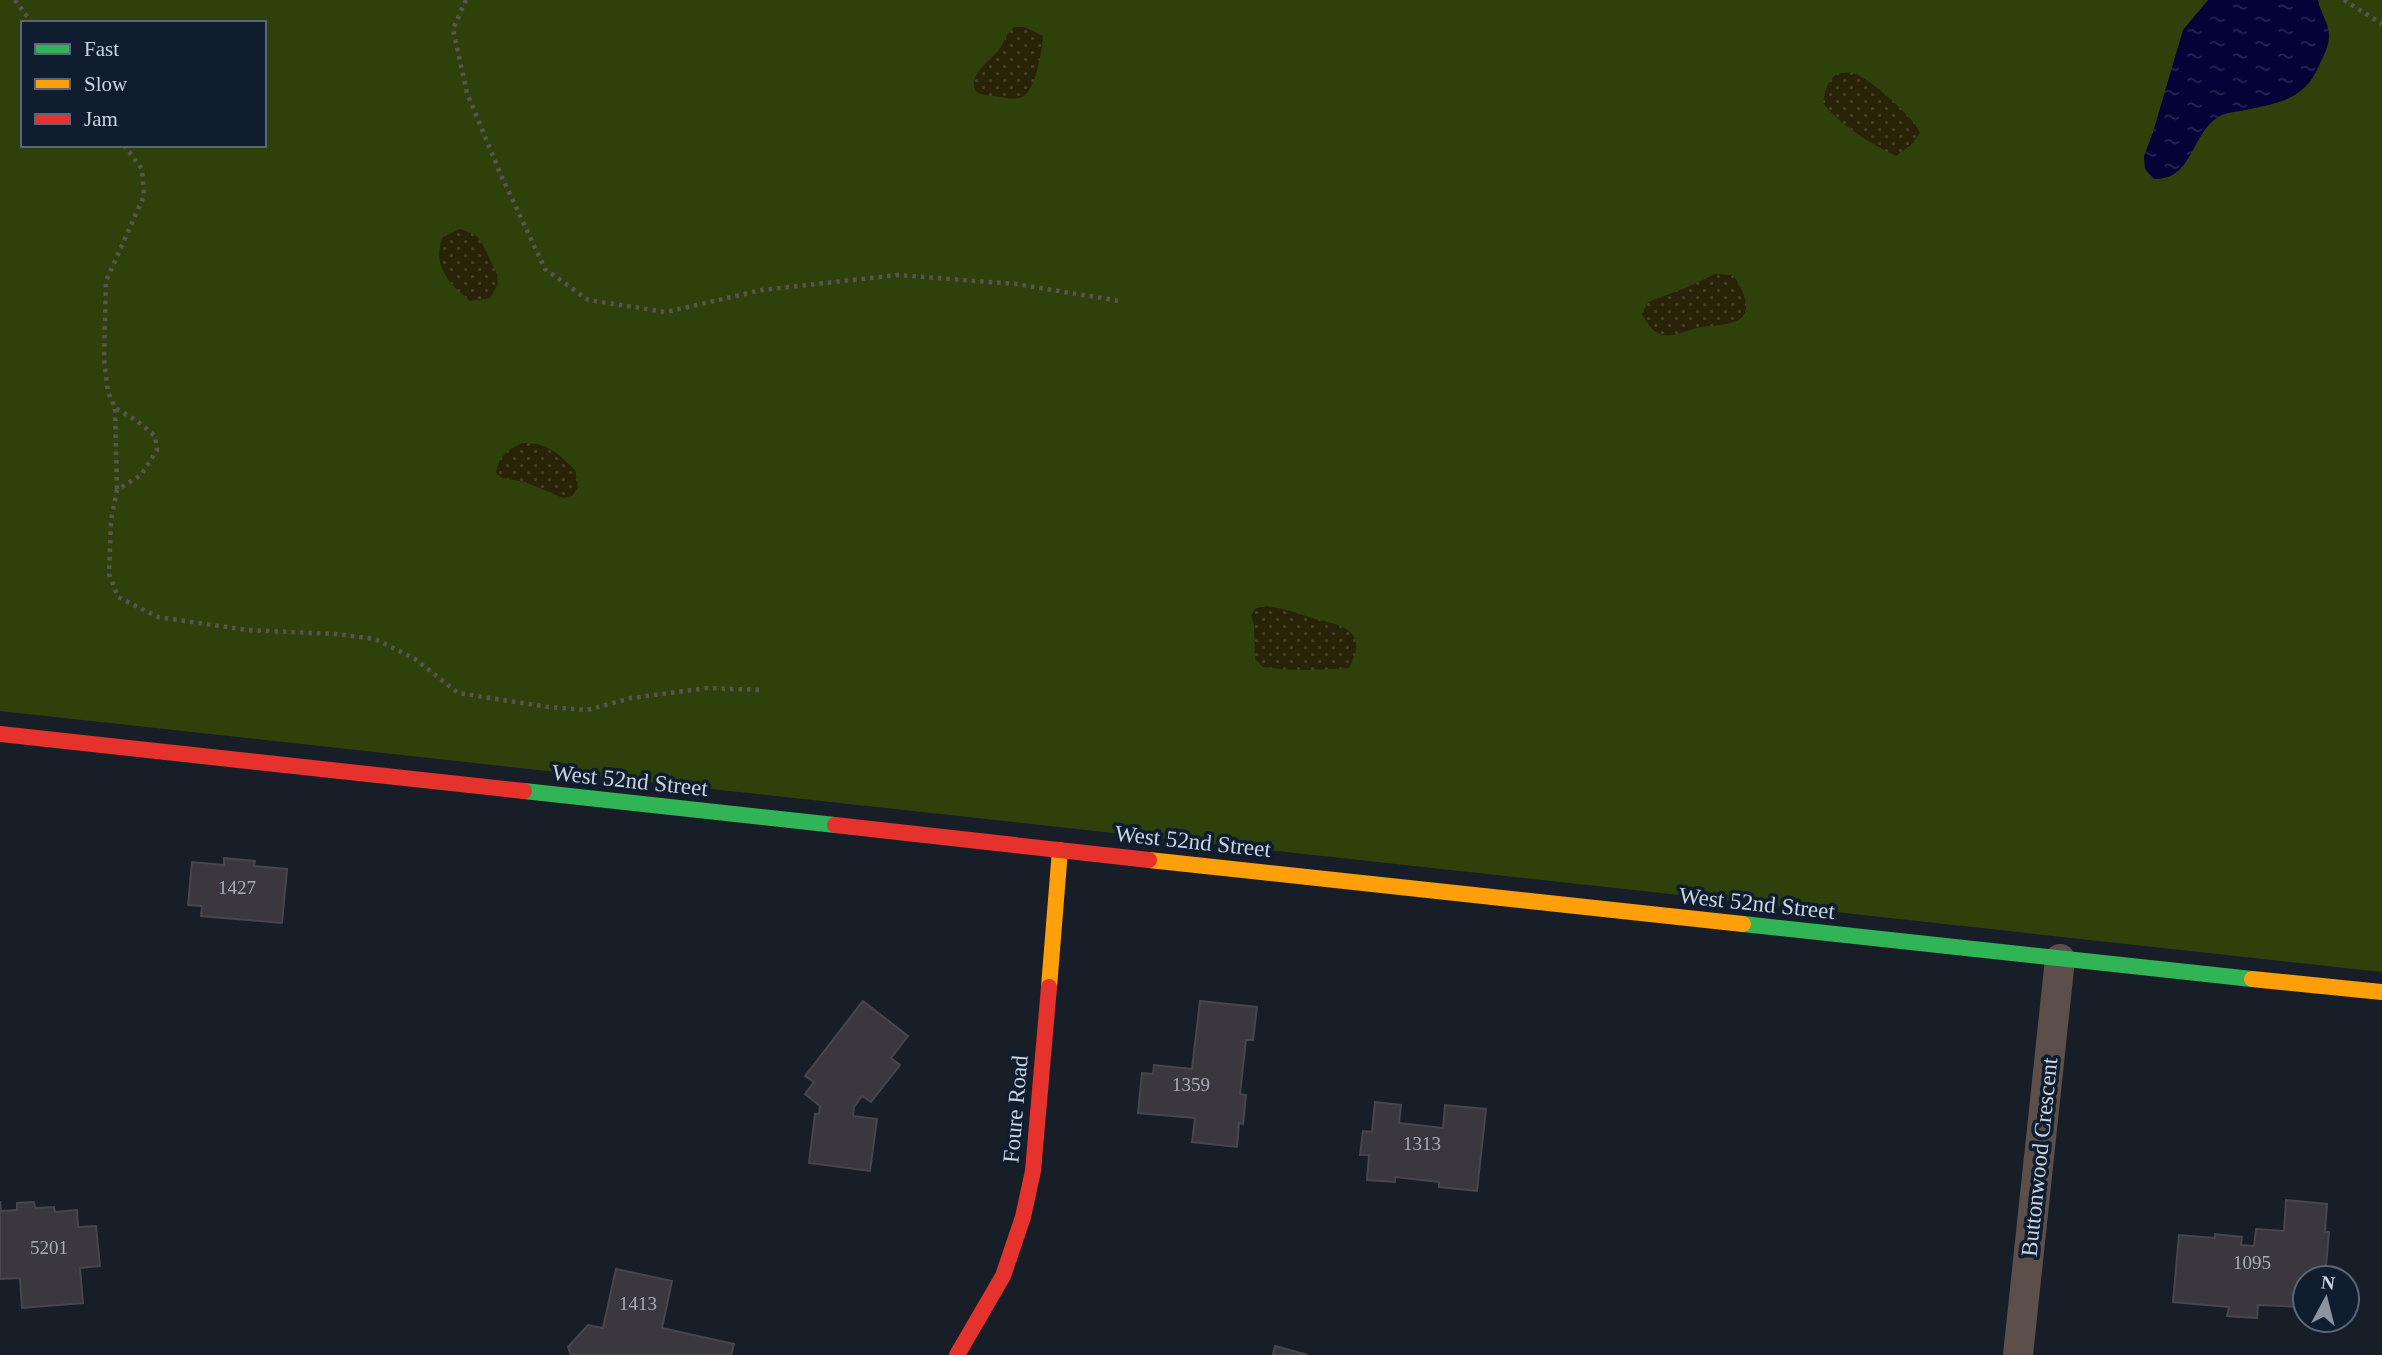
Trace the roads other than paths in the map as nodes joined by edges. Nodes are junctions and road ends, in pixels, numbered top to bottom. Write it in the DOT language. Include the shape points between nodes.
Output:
graph roads {
  1 [pos="0,734"];
  2 [pos="1060,850"];
  3 [pos="2060,959"];
  4 [pos="2382,992"];
  5 [pos="957,1355"];
  6 [pos="2018,1355"];
  1 -- 2 [label="street, West 52nd Street"];
  2 -- 3 [label="street, West 52nd Street"];
  2 -- 5 [label="street, Foure Road" via="1029,1193 1009,1264"];
  3 -- 4 [label="street, West 52nd Street"];
  3 -- 6 [label="street, Buttonwood Crescent"];
}
